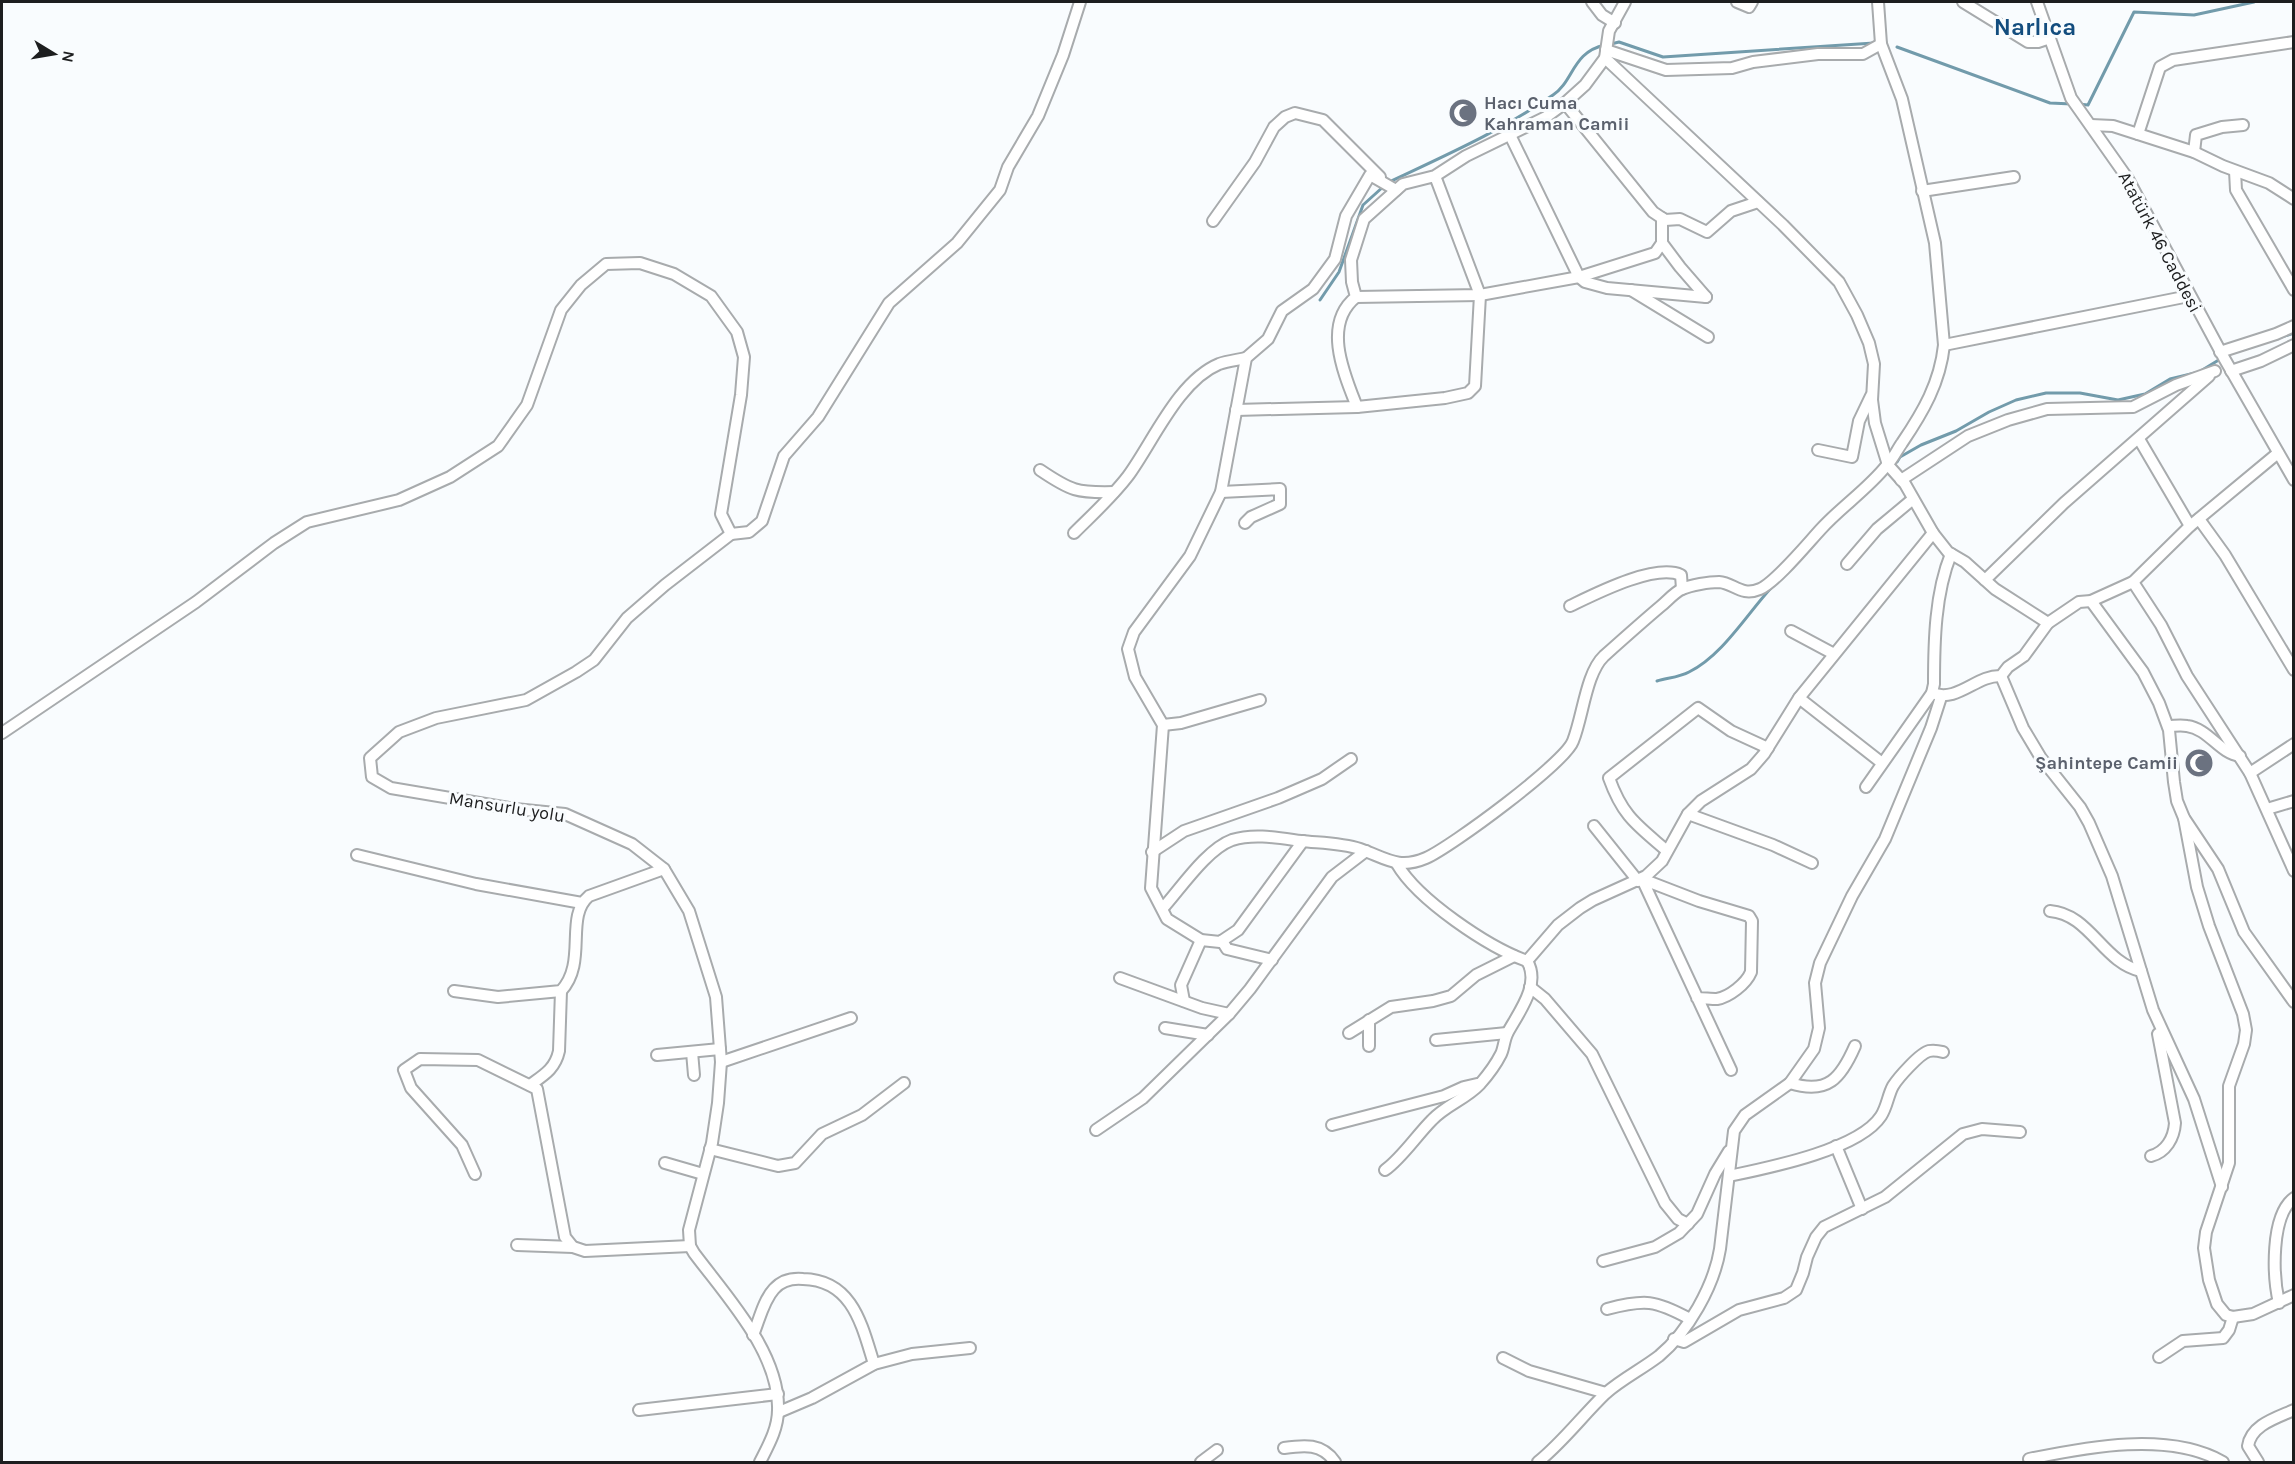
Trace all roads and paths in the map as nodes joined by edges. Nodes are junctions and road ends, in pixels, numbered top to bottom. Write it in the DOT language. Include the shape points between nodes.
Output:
graph roads {
  1 [pos="1080,2"];
  2 [pos="1592,2"];
  3 [pos="1625,2"];
  4 [pos="1737,2"];
  5 [pos="1752,2"];
  6 [pos="1878,2"];
  7 [pos="1963,2"];
  8 [pos="2037,2"];
  9 [pos="1615,23"];
  10 [pos="2050,38"];
  11 [pos="2294,42"];
  12 [pos="1881,44"];
  13 [pos="1606,49"];
  14 [pos="1565,103"];
  15 [pos="2091,125"];
  16 [pos="2243,125"];
  17 [pos="2138,134"];
  18 [pos="1509,135"];
  19 [pos="2194,152"];
  20 [pos="2235,171"];
  21 [pos="1435,176"];
  22 [pos="2014,177"];
  23 [pos="1391,186"];
  24 [pos="1922,191"];
  25 [pos="2294,199"];
  26 [pos="1758,201"];
  27 [pos="1662,218"];
  28 [pos="1213,221"];
  29 [pos="1662,243"];
  30 [pos="1579,277"];
  31 [pos="1631,290"];
  32 [pos="2294,290"];
  33 [pos="1480,295"];
  34 [pos="2189,296"];
  35 [pos="1356,297"];
  36 [pos="2294,326"];
  37 [pos="1708,337"];
  38 [pos="1944,345"];
  39 [pos="2294,345"];
  40 [pos="1246,358"];
  41 [pos="2225,361"];
  42 [pos="2215,371"];
  43 [pos="1872,393"];
  44 [pos="1357,407"];
  45 [pos="1236,410"];
  46 [pos="2139,439"];
  47 [pos="1818,450"];
  48 [pos="2278,453"];
  49 [pos="1888,465"];
  50 [pos="1040,470"];
  51 [pos="1901,480"];
  52 [pos="2294,480"];
  53 [pos="1114,492"];
  54 [pos="1221,492"];
  55 [pos="1913,499"];
  56 [pos="2199,519"];
  57 [pos="1245,523"];
  58 [pos="2190,526"];
  59 [pos="1074,533"];
  60 [pos="1933,533"];
  61 [pos="731,534"];
  62 [pos="1951,554"];
  63 [pos="1847,564"];
  64 [pos="1985,580"];
  65 [pos="2133,582"];
  66 [pos="1682,589"];
  67 [pos="2091,602"];
  68 [pos="1570,606"];
  69 [pos="2048,623"];
  70 [pos="1791,631"];
  71 [pos="1834,654"];
  72 [pos="2294,670"];
  73 [pos="2001,676"];
  74 [pos="1936,695"];
  75 [pos="1799,698"];
  76 [pos="1260,700"];
  77 [pos="1163,725"];
  78 [pos="2168,726"];
  79 [pos="2,733"];
  80 [pos="2294,744"];
  81 [pos="1768,748"];
  82 [pos="2240,756"];
  83 [pos="1351,759"];
  84 [pos="1882,763"];
  85 [pos="2250,772"];
  86 [pos="1866,787"];
  87 [pos="2294,801"];
  88 [pos="2268,809"];
  89 [pos="1688,814"];
  90 [pos="2184,818"];
  91 [pos="1594,826"];
  92 [pos="1303,841"];
  93 [pos="1366,851"];
  94 [pos="1667,851"];
  95 [pos="1152,852"];
  96 [pos="357,855"];
  97 [pos="1812,862"];
  98 [pos="1397,864"];
  99 [pos="664,869"];
  100 [pos="2294,871"];
  101 [pos="1640,880"];
  102 [pos="582,903"];
  103 [pos="1163,908"];
  104 [pos="2050,911"];
  105 [pos="1201,940"];
  106 [pos="1222,941"];
  107 [pos="1514,956"];
  108 [pos="1272,960"];
  109 [pos="1527,961"];
  110 [pos="2141,971"];
  111 [pos="1120,978"];
  112 [pos="1530,987"];
  113 [pos="454,991"];
  114 [pos="561,991"];
  115 [pos="1697,998"];
  116 [pos="1184,1001"];
  117 [pos="2294,1002"];
  118 [pos="2153,1010"];
  119 [pos="1229,1014"];
  120 [pos="851,1018"];
  121 [pos="1369,1020"];
  122 [pos="1165,1028"];
  123 [pos="1349,1033"];
  124 [pos="1507,1033"];
  125 [pos="1208,1035"];
  126 [pos="1436,1040"];
  127 [pos="1369,1046"];
  128 [pos="1855,1046"];
  129 [pos="720,1048"];
  130 [pos="1943,1052"];
  131 [pos="692,1053"];
  132 [pos="657,1055"];
  133 [pos="721,1062"];
  134 [pos="1731,1070"];
  135 [pos="694,1075"];
  136 [pos="904,1083"];
  137 [pos="1481,1083"];
  138 [pos="1790,1083"];
  139 [pos="530,1085"];
  140 [pos="1332,1125"];
  141 [pos="1096,1130"];
  142 [pos="2020,1132"];
  143 [pos="1836,1146"];
  144 [pos="1730,1148"];
  145 [pos="710,1149"];
  146 [pos="2151,1156"];
  147 [pos="665,1163"];
  148 [pos="1385,1170"];
  149 [pos="475,1174"];
  150 [pos="703,1174"];
  151 [pos="1729,1176"];
  152 [pos="2222,1187"];
  153 [pos="2294,1198"];
  154 [pos="1862,1209"];
  155 [pos="1688,1224"];
  156 [pos="517,1245"];
  157 [pos="690,1246"];
  158 [pos="573,1247"];
  159 [pos="1603,1261"];
  160 [pos="2294,1295"];
  161 [pos="2279,1303"];
  162 [pos="1607,1309"];
  163 [pos="2233,1317"];
  164 [pos="1690,1319"];
  165 [pos="753,1335"];
  166 [pos="1674,1339"];
  167 [pos="970,1348"];
  168 [pos="1503,1358"];
  169 [pos="2159,1358"];
  170 [pos="874,1364"];
  171 [pos="1606,1393"];
  172 [pos="778,1394"];
  173 [pos="639,1410"];
  174 [pos="2294,1410"];
  175 [pos="778,1412"];
  176 [pos="1284,1448"];
  177 [pos="1217,1450"];
  178 [pos="2029,1459"];
  179 [pos="750,1462"];
  180 [pos="760,1462"];
  181 [pos="1201,1462"];
  182 [pos="1335,1462"];
  183 [pos="1538,1462"];
  184 [pos="2223,1462"];
  185 [pos="2258,1462"];
  1 -- 61 [label="street" via="1038,116 1008,167 1000,190 957,243 890,303 818,417 784,456 762,521 749,532"];
  2 -- 9 [label="street"];
  3 -- 9 [label="street"];
  4 -- 5 [label="street" via="1749,7"];
  6 -- 12 [label="street"];
  7 -- 10 [label="street" via="2028,42"];
  8 -- 10 [label="street, Atatürk 46 Caddesi"];
  9 -- 13 [label="street"];
  10 -- 15 [label="street, Atatürk 46 Caddesi" via="2076,104"];
  11 -- 17 [label="street" via="2173,60 2160,68"];
  12 -- 13 [label="street" via="1863,54 1818,54 1732,68 1666,70"];
  12 -- 24 [label="street" via="1902,99"];
  13 -- 14 [label="street" via="1585,85"];
  13 -- 26 [label="street"];
  14 -- 18 [label="street"];
  14 -- 27 [label="street" via="1653,212"];
  15 -- 17 [label="street" via="2113,126"];
  15 -- 34 [label="street, Atatürk 46 Caddesi" via="2128,179"];
  16 -- 19 [label="street" via="2196,135"];
  17 -- 19 [label="street"];
  18 -- 21 [label="street"];
  18 -- 30 [label="street"];
  19 -- 20 [label="street"];
  20 -- 25 [label="street" via="2269,183"];
  20 -- 32 [label="street" via="2236,190"];
  21 -- 23 [label="street"];
  21 -- 33 [label="street"];
  22 -- 24 [label="street"];
  23 -- 28 [label="street" via="1323,120 1295,113 1274,127 1255,162"];
  23 -- 35 [label="street" via="1364,219 1351,260"];
  23 -- 40 [label="street" via="1370,175 1346,216 1335,259 1313,289 1282,311 1268,339"];
  24 -- 38 [label="street" via="1935,243"];
  26 -- 27 [label="street" via="1731,211 1707,232 1680,219"];
  26 -- 43 [label="street" via="1839,282 1869,343 1874,364"];
  27 -- 29 [label="street"];
  29 -- 30 [label="street" via="1655,253"];
  29 -- 31 [label="street" via="1707,297"];
  30 -- 31 [label="street" via="1607,288"];
  30 -- 33 [label="street"];
  31 -- 37 [label="street"];
  33 -- 35 [label="street"];
  33 -- 44 [label="street" via="1477,380 1472,390 1445,398"];
  34 -- 38 [label="street"];
  34 -- 41 [label="street, Atatürk 46 Caddesi"];
  35 -- 44 [label="street" via="1348,303 1338,323 1338,337"];
  36 -- 41 [label="street"];
  38 -- 49 [label="street" via="1938,381"];
  39 -- 41 [label="street" via="2261,361"];
  40 -- 45 [label="street"];
  40 -- 53 [label="street" via="1220,364 1195,381"];
  41 -- 42 [label="street"];
  41 -- 48 [label="street, Atatürk 46 Caddesi"];
  42 -- 46 [label="street"];
  42 -- 51 [label="street" via="2133,407 2047,409 2008,420 1968,436"];
  43 -- 47 [label="street" via="1859,421 1852,458"];
  43 -- 49 [label="street" via="1875,423"];
  44 -- 45 [label="street"];
  45 -- 54 [label="street"];
  46 -- 58 [label="street"];
  46 -- 64 [label="street" via="2064,503"];
  48 -- 52 [label="street, Atatürk 46 Caddesi"];
  48 -- 56 [label="street"];
  49 -- 51 [label="street"];
  49 -- 66 [label="street" via="1762,588 1739,591 1721,582"];
  50 -- 53 [label="street" via="1077,492"];
  51 -- 55 [label="street"];
  53 -- 59 [label="street"];
  54 -- 57 [label="street" via="1280,489 1280,504"];
  54 -- 77 [label="street" via="1190,556 1134,632 1128,649 1135,676"];
  55 -- 60 [label="street"];
  55 -- 63 [label="street" via="1877,529"];
  56 -- 58 [label="street"];
  56 -- 72 [label="street"];
  58 -- 65 [label="street"];
  60 -- 62 [label="street"];
  60 -- 71 [label="street"];
  61 -- 79 [label="street" via="722,514 741,395 744,357 737,332 711,296 674,274 640,263 606,264 581,285 561,310 527,405 498,446 450,477 399,500 307,522"];
  61 -- 99 [label="street, Mansurlu yolu" via="627,618 594,660 576,672 526,700 436,718 399,732 370,758 372,777 391,788 565,814 632,844"];
  62 -- 64 [label="street"];
  62 -- 74 [label="street" via="1936,620"];
  64 -- 69 [label="street"];
  65 -- 67 [label="street"];
  65 -- 82 [label="street" via="2187,676"];
  66 -- 68 [label="street" via="1680,575 1672,571 1633,579"];
  66 -- 98 [label="street" via="1600,659 1590,677 1568,750 1443,849 1414,862"];
  67 -- 69 [label="street" via="2079,602"];
  67 -- 78 [label="street" via="2143,672"];
  69 -- 73 [label="street" via="2024,656"];
  70 -- 71 [label="street"];
  71 -- 75 [label="street"];
  73 -- 74 [label="street" via="1990,676 1963,691"];
  73 -- 110 [label="street" via="2023,728 2089,823 2112,876"];
  74 -- 84 [label="street"];
  74 -- 138 [label="street" via="1931,728 1884,839 1820,963 1815,982 1818,1039"];
  75 -- 81 [label="street"];
  75 -- 84 [label="street"];
  76 -- 77 [label="street"];
  77 -- 95 [label="street"];
  78 -- 82 [label="street" via="2194,728 2224,750"];
  78 -- 90 [label="street" via="2177,801"];
  80 -- 85 [label="street"];
  81 -- 89 [label="street" via="1751,769 1701,801"];
  81 -- 94 [label="street" via="1731,731 1698,708 1609,778 1628,818"];
  82 -- 85 [label="street"];
  83 -- 95 [label="street" via="1322,779 1184,831"];
  84 -- 86 [label="street"];
  85 -- 88 [label="street"];
  87 -- 88 [label="street"];
  88 -- 100 [label="street"];
  89 -- 94 [label="street"];
  89 -- 97 [label="street"];
  90 -- 117 [label="street" via="2218,869 2244,932"];
  90 -- 152 [label="street" via="2197,887 2246,1030 2229,1086 2229,1163"];
  91 -- 101 [label="street"];
  92 -- 93 [label="street"];
  92 -- 103 [label="street" via="1259,836 1229,841 1212,852"];
  92 -- 106 [label="street" via="1238,930"];
  93 -- 98 [label="street"];
  93 -- 108 [label="street" via="1332,877"];
  94 -- 101 [label="street" via="1662,861"];
  95 -- 103 [label="street" via="1151,888"];
  96 -- 102 [label="street" via="476,884"];
  98 -- 107 [label="street" via="1427,899"];
  99 -- 102 [label="street" via="589,896"];
  99 -- 129 [label="street, Mansurlu yolu" via="689,911 716,997"];
  101 -- 109 [label="street" via="1580,908 1558,925"];
  101 -- 115 [label="street"];
  101 -- 115 [label="street" via="1749,916 1752,921 1749,978 1725,996"];
  102 -- 114 [label="street" via="574,970"];
  103 -- 105 [label="street" via="1167,919"];
  104 -- 110 [label="street" via="2075,918 2110,953"];
  105 -- 106 [label="street"];
  105 -- 116 [label="street" via="1181,985"];
  106 -- 108 [label="street" via="1227,949"];
  107 -- 109 [label="street"];
  107 -- 121 [label="street" via="1476,975 1451,996 1391,1007"];
  108 -- 119 [label="street"];
  109 -- 112 [label="street" via="1531,967"];
  110 -- 118 [label="street"];
  111 -- 116 [label="street"];
  112 -- 124 [label="street" via="1522,1010"];
  112 -- 155 [label="street" via="1592,1054 1665,1203 1678,1219"];
  113 -- 114 [label="street" via="498,997"];
  114 -- 139 [label="street" via="557,1060 552,1069"];
  115 -- 134 [label="street"];
  116 -- 119 [label="street"];
  118 -- 146 [label="street" via="2175,1123 2165,1148"];
  118 -- 152 [label="street" via="2190,1090"];
  119 -- 125 [label="street"];
  120 -- 133 [label="street"];
  121 -- 123 [label="street"];
  121 -- 127 [label="street"];
  122 -- 125 [label="street"];
  124 -- 126 [label="street"];
  124 -- 137 [label="street" via="1501,1054"];
  125 -- 141 [label="street" via="1143,1098"];
  128 -- 138 [label="street" via="1836,1079 1804,1088"];
  129 -- 131 [label="street"];
  129 -- 133 [label="street, Mansurlu yolu"];
  130 -- 143 [label="street" via="1932,1050 1922,1054 1894,1085 1881,1116 1851,1140"];
  131 -- 132 [label="street"];
  131 -- 135 [label="street"];
  133 -- 145 [label="street, Mansurlu yolu"];
  136 -- 145 [label="street" via="857,1119 822,1134 803,1156 787,1166"];
  137 -- 140 [label="street"];
  137 -- 148 [label="street" via="1439,1113 1404,1149 1396,1163"];
  138 -- 144 [label="street" via="1745,1115 1734,1131"];
  139 -- 149 [label="street" via="478,1060 420,1059 404,1070 411,1088 462,1145"];
  139 -- 158 [label="street" via="537,1089 565,1237"];
  142 -- 154 [label="street" via="1982,1129 1963,1134 1885,1197"];
  143 -- 151 [label="street"];
  143 -- 154 [label="street"];
  144 -- 151 [label="street"];
  144 -- 155 [label="street" via="1697,1214"];
  145 -- 150 [label="street, Mansurlu yolu"];
  147 -- 150 [label="street"];
  150 -- 157 [label="street, Mansurlu yolu"];
  151 -- 164 [label="street" via="1717,1266"];
  152 -- 163 [label="street" via="2210,1217 2204,1248 2213,1296 2221,1310"];
  153 -- 161 [label="street" via="2282,1213 2276,1249 2274,1268"];
  154 -- 166 [label="street" via="1820,1232 1796,1290 1784,1298 1739,1310 1684,1342"];
  155 -- 159 [label="street" via="1654,1248"];
  156 -- 158 [label="street"];
  157 -- 158 [label="street" via="585,1251"];
  157 -- 165 [label="street"];
  160 -- 161 [label="street"];
  161 -- 163 [label="street" via="2247,1316"];
  162 -- 164 [label="street" via="1636,1301 1656,1303"];
  163 -- 169 [label="street" via="2223,1338 2184,1341"];
  164 -- 166 [label="street"];
  165 -- 170 [label="street" via="772,1290 791,1279 817,1281 847,1297 861,1320"];
  165 -- 172 [label="street" via="771,1369"];
  166 -- 171 [label="street" via="1659,1355"];
  167 -- 170 [label="street" via="912,1354"];
  168 -- 171 [label="street" via="1529,1371"];
  170 -- 175 [label="street"];
  171 -- 183 [label="street"];
  172 -- 173 [label="street"];
  172 -- 175 [label="street"];
  174 -- 185 [label="street" via="2251,1434 2248,1446"];
  175 -- 180 [label="street" via="776,1429"];
  176 -- 182 [label="street" via="1316,1447"];
  177 -- 181 [label="street"];
  178 -- 184 [label="street" via="2087,1449 2147,1445 2184,1447"];
  179 -- 180 [label="street"];
}
